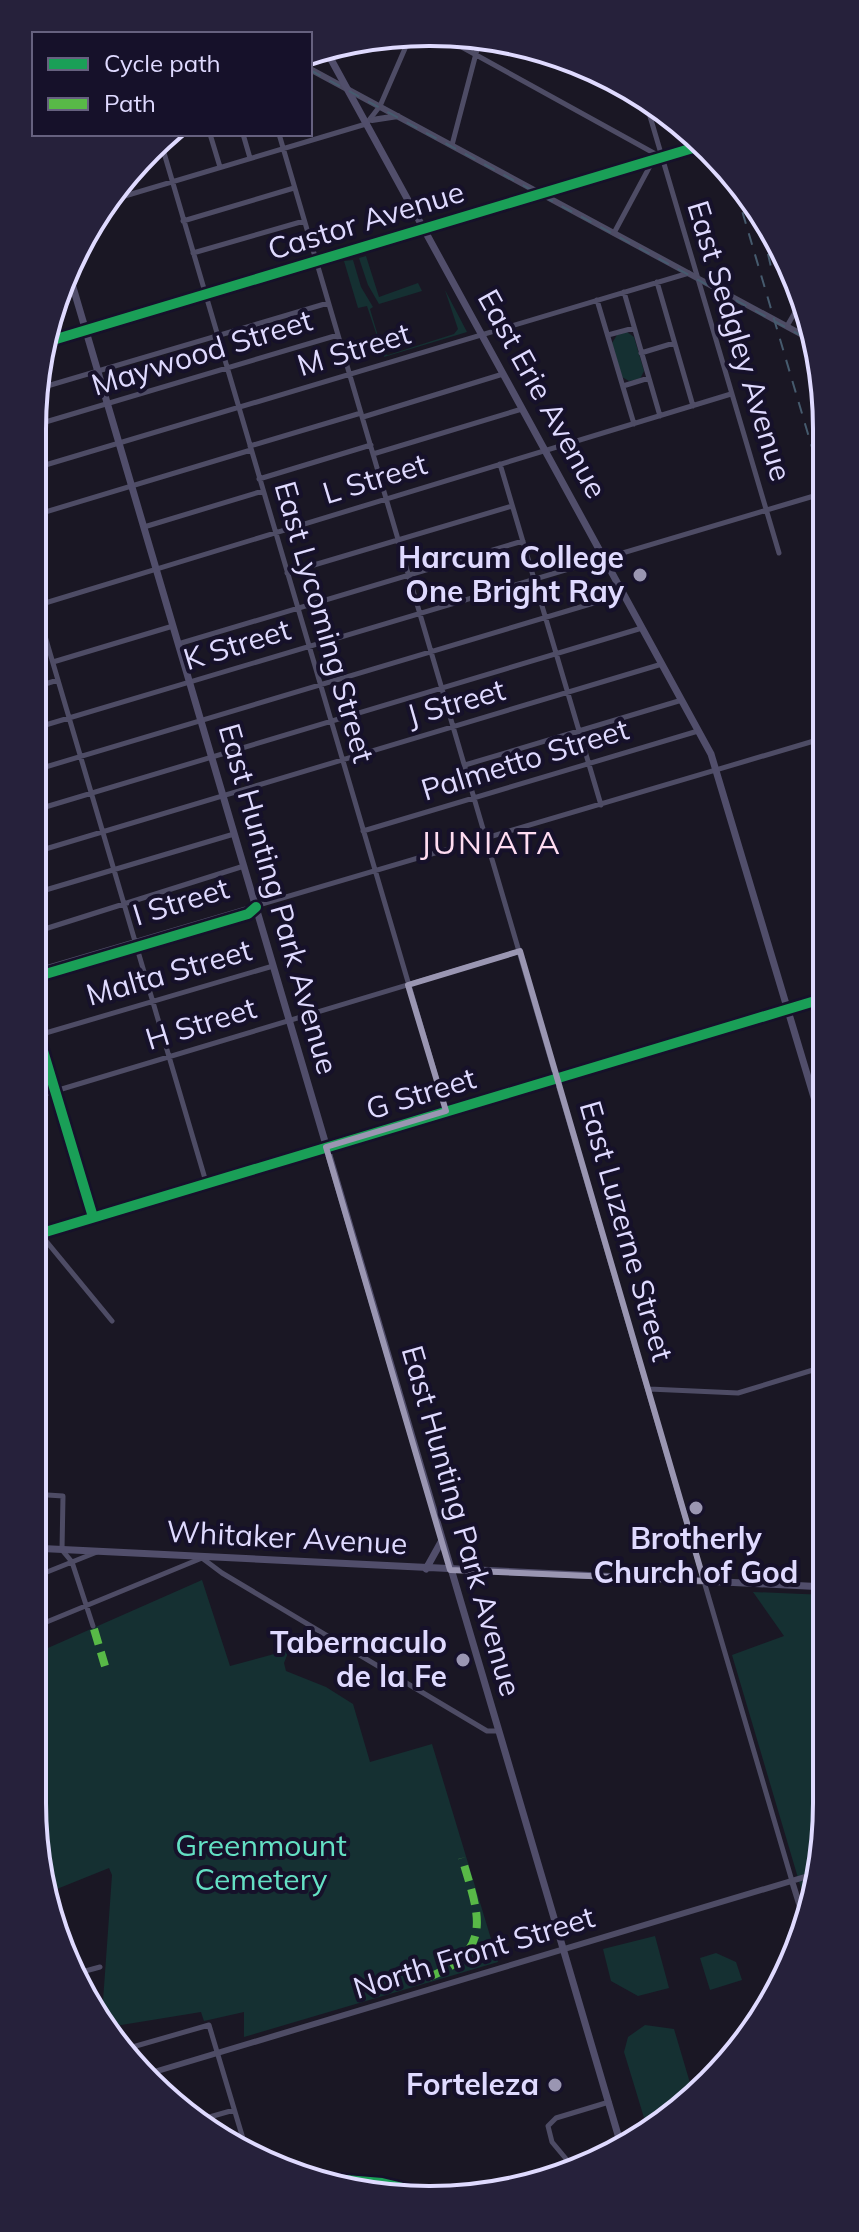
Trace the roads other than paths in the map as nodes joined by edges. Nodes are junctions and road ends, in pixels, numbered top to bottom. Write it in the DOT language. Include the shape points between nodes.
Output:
graph roads {
  1 [pos="406,47"];
  2 [pos="464,48"];
  3 [pos="477,49"];
  4 [pos="476,54"];
  5 [pos="331,59"];
  6 [pos="312,70"];
  7 [pos="347,88"];
  8 [pos="380,106"];
  9 [pos="398,116"];
  10 [pos="650,116"];
  11 [pos="369,122"];
  12 [pos="211,136"];
  13 [pos="244,136"];
  14 [pos="280,136"];
  15 [pos="452,145"];
  16 [pos="283,148"];
  17 [pos="691,149"];
  18 [pos="164,153"];
  19 [pos="662,157"];
  20 [pos="250,158"];
  21 [pos="220,167"];
  22 [pos="172,181"];
  23 [pos="294,188"];
  24 [pos="540,193"];
  25 [pos="125,196"];
  26 [pos="183,221"];
  27 [pos="304,221"];
  28 [pos="424,229"];
  29 [pos="614,233"];
  30 [pos="193,253"];
  31 [pos="316,261"];
  32 [pos="689,273"];
  33 [pos="698,278"];
  34 [pos="657,282"];
  35 [pos="74,288"];
  36 [pos="624,292"];
  37 [pos="205,294"];
  38 [pos="597,300"];
  39 [pos="328,303"];
  40 [pos="795,312"];
  41 [pos="787,326"];
  42 [pos="634,328"];
  43 [pos="86,331"];
  44 [pos="801,334"];
  45 [pos="217,335"];
  46 [pos="338,335"];
  47 [pos="482,335"];
  48 [pos="608,335"];
  49 [pos="57,339"];
  50 [pos="674,343"];
  51 [pos="641,353"];
  52 [pos="227,368"];
  53 [pos="98,371"];
  54 [pos="350,374"];
  55 [pos="503,374"];
  56 [pos="649,378"];
  57 [pos="48,386"];
  58 [pos="623,386"];
  59 [pos="731,394"];
  60 [pos="107,404"];
  61 [pos="693,406"];
  62 [pos="238,407"];
  63 [pos="522,409"];
  64 [pos="362,415"];
  65 [pos="660,416"];
  66 [pos="46,422"];
  67 [pos="634,424"];
  68 [pos="119,443"];
  69 [pos="371,445"];
  70 [pos="250,448"];
  71 [pos="545,451"];
  72 [pos="373,454"];
  73 [pos="500,464"];
  74 [pos="46,465"];
  75 [pos="259,479"];
  76 [pos="132,485"];
  77 [pos="263,491"];
  78 [pos="813,496"];
  79 [pos="387,499"];
  80 [pos="512,506"];
  81 [pos="767,511"];
  82 [pos="46,512"];
  83 [pos="144,527"];
  84 [pos="275,534"];
  85 [pos="399,539"];
  86 [pos="523,541"];
  87 [pos="779,553"];
  88 [pos="604,558"];
  89 [pos="157,570"];
  90 [pos="287,573"];
  91 [pos="409,574"];
  92 [pos="534,579"];
  93 [pos="624,594"];
  94 [pos="46,602"];
  95 [pos="297,609"];
  96 [pos="421,613"];
  97 [pos="546,618"];
  98 [pos="173,626"];
  99 [pos="642,628"];
  100 [pos="46,641"];
  101 [pos="47,644"];
  102 [pos="178,644"];
  103 [pos="309,646"];
  104 [pos="432,652"];
  105 [pos="556,653"];
  106 [pos="53,662"];
  107 [pos="662,664"];
  108 [pos="58,680"];
  109 [pos="190,683"];
  110 [pos="46,684"];
  111 [pos="320,685"];
  112 [pos="442,687"];
  113 [pos="568,693"];
  114 [pos="682,700"];
  115 [pos="69,718"];
  116 [pos="201,721"];
  117 [pos="330,721"];
  118 [pos="46,725"];
  119 [pos="453,726"];
  120 [pos="579,731"];
  121 [pos="698,731"];
  122 [pos="813,741"];
  123 [pos="211,756"];
  124 [pos="80,757"];
  125 [pos="341,759"];
  126 [pos="589,763"];
  127 [pos="465,765"];
  128 [pos="46,767"];
  129 [pos="718,770"];
  130 [pos="91,793"];
  131 [pos="223,795"];
  132 [pos="475,798"];
  133 [pos="601,805"];
  134 [pos="46,807"];
  135 [pos="102,831"];
  136 [pos="363,831"];
  137 [pos="234,834"];
  138 [pos="487,839"];
  139 [pos="46,849"];
  140 [pos="244,866"];
  141 [pos="114,870"];
  142 [pos="375,871"];
  143 [pos="46,890"];
  144 [pos="124,906"];
  145 [pos="256,907"];
  146 [pos="46,929"];
  147 [pos="135,944"];
  148 [pos="520,951"];
  149 [pos="273,966"];
  150 [pos="46,968"];
  151 [pos="46,973"];
  152 [pos="408,985"];
  153 [pos="153,1001"];
  154 [pos="813,1002"];
  155 [pos="788,1009"];
  156 [pos="289,1021"];
  157 [pos="46,1033"];
  158 [pos="169,1057"];
  159 [pos="46,1066"];
  160 [pos="557,1078"];
  161 [pos="55,1091"];
  162 [pos="813,1093"];
  163 [pos="46,1094"];
  164 [pos="446,1111"];
  165 [pos="326,1147"];
  166 [pos="206,1182"];
  167 [pos="93,1217"];
  168 [pos="46,1231"];
  169 [pos="46,1240"];
  170 [pos="112,1321"];
  171 [pos="813,1370"];
  172 [pos="649,1389"];
  173 [pos="46,1495"];
  174 [pos="441,1539"];
  175 [pos="46,1549"];
  176 [pos="62,1550"];
  177 [pos="98,1552"];
  178 [pos="202,1558"];
  179 [pos="72,1562"];
  180 [pos="426,1569"];
  181 [pos="450,1570"];
  182 [pos="46,1572"];
  183 [pos="704,1581"];
  184 [pos="813,1586"];
  185 [pos="87,1607"];
  186 [pos="46,1623"];
  187 [pos="93,1626"];
  188 [pos="499,1731"];
  189 [pos="806,1877"];
  190 [pos="792,1881"];
  191 [pos="799,1904"];
  192 [pos="563,1950"];
  193 [pos="100,1967"];
  194 [pos="86,1971"];
  195 [pos="134,2047"];
  196 [pos="218,2053"];
  197 [pos="156,2072"];
  198 [pos="609,2102"];
  199 [pos="234,2110"];
  200 [pos="210,2117"];
  201 [pos="619,2136"];
  202 [pos="242,2137"];
  203 [pos="567,2161"];
  1 -- 8 [label="street"];
  2 -- 4 [label="street"];
  3 -- 4 [label="street"];
  4 -- 15 [label="street"];
  4 -- 19 [label="street"];
  5 -- 7 [label="main road, East Erie Avenue"];
  6 -- 7 [label="street"];
  7 -- 8 [label="street"];
  7 -- 11 [label="main road, East Erie Avenue"];
  8 -- 9 [label="street"];
  8 -- 11 [label="street"];
  9 -- 11 [label="street"];
  9 -- 15 [label="street"];
  10 -- 19 [label="street, East Sedgley Avenue"];
  11 -- 16 [label="street"];
  11 -- 28 [label="main road, East Erie Avenue"];
  12 -- 21 [label="street"];
  13 -- 20 [label="street"];
  14 -- 16 [label="street, East Luzerne Street"];
  15 -- 24 [label="street"];
  16 -- 20 [label="street"];
  16 -- 23 [label="street, East Luzerne Street"];
  17 -- 19 [label="main road, Castor Avenue"];
  18 -- 22 [label="street, East Lycoming Street"];
  19 -- 24 [label="main road, Castor Avenue"];
  19 -- 29 [label="street" via="650,166"];
  19 -- 33 [label="street, East Sedgley Avenue"];
  20 -- 21 [label="street"];
  21 -- 22 [label="street"];
  22 -- 25 [label="street"];
  22 -- 26 [label="street, East Lycoming Street"];
  23 -- 26 [label="street"];
  23 -- 27 [label="street, East Luzerne Street"];
  24 -- 28 [label="main road, Castor Avenue"];
  24 -- 29 [label="street"];
  26 -- 30 [label="street, East Lycoming Street"];
  27 -- 30 [label="street"];
  27 -- 31 [label="street, East Luzerne Street"];
  28 -- 31 [label="main road, Castor Avenue"];
  28 -- 47 [label="main road, East Erie Avenue"];
  29 -- 32 [label="street"];
  30 -- 37 [label="street, East Lycoming Street"];
  31 -- 37 [label="main road, Castor Avenue"];
  31 -- 39 [label="street, East Luzerne Street"];
  32 -- 33 [label="street"];
  32 -- 34 [label="street, M Street"];
  33 -- 41 [label="street"];
  33 -- 59 [label="street, East Sedgley Avenue"];
  34 -- 36 [label="street, M Street"];
  34 -- 50 [label="street"];
  35 -- 43 [label="main road, East Hunting Park Avenue"];
  36 -- 38 [label="street, M Street"];
  36 -- 42 [label="street"];
  37 -- 43 [label="main road, Castor Avenue"];
  37 -- 45 [label="street, East Lycoming Street"];
  38 -- 47 [label="street, M Street"];
  38 -- 48 [label="street"];
  39 -- 45 [label="street"];
  39 -- 46 [label="street, East Luzerne Street"];
  40 -- 41 [label="street"];
  41 -- 44 [label="street"];
  42 -- 48 [label="street"];
  42 -- 51 [label="street"];
  43 -- 49 [label="main road, Castor Avenue"];
  43 -- 53 [label="main road, East Hunting Park Avenue"];
  45 -- 52 [label="street, East Lycoming Street"];
  45 -- 53 [label="street"];
  46 -- 52 [label="street, Maywood Street"];
  46 -- 54 [label="street, East Luzerne Street"];
  47 -- 54 [label="street, M Street"];
  47 -- 55 [label="main road, East Erie Avenue"];
  48 -- 58 [label="street"];
  50 -- 51 [label="street"];
  50 -- 61 [label="street"];
  51 -- 56 [label="street"];
  52 -- 60 [label="street, Maywood Street"];
  52 -- 62 [label="street, East Lycoming Street"];
  53 -- 57 [label="street"];
  53 -- 60 [label="main road, East Hunting Park Avenue"];
  54 -- 62 [label="street, M Street"];
  54 -- 64 [label="street, East Luzerne Street"];
  55 -- 63 [label="main road, East Erie Avenue"];
  55 -- 64 [label="street"];
  56 -- 58 [label="street"];
  56 -- 65 [label="street"];
  58 -- 67 [label="street"];
  59 -- 61 [label="street, L Street"];
  59 -- 81 [label="street, East Sedgley Avenue"];
  60 -- 66 [label="street, Maywood Street"];
  60 -- 68 [label="main road, East Hunting Park Avenue"];
  61 -- 65 [label="street, L Street"];
  62 -- 68 [label="street, M Street"];
  62 -- 70 [label="street, East Lycoming Street"];
  63 -- 71 [label="main road, East Erie Avenue"];
  63 -- 72 [label="street"];
  64 -- 69 [label="street, East Luzerne Street"];
  64 -- 70 [label="street"];
  65 -- 67 [label="street, L Street"];
  67 -- 71 [label="street, L Street"];
  68 -- 74 [label="street, M Street"];
  68 -- 76 [label="main road, East Hunting Park Avenue"];
  69 -- 72 [label="street, East Luzerne Street"];
  69 -- 75 [label="street"];
  70 -- 75 [label="street, East Lycoming Street"];
  70 -- 76 [label="street"];
  71 -- 73 [label="street, L Street"];
  71 -- 88 [label="main road, East Erie Avenue"];
  72 -- 79 [label="street, East Luzerne Street"];
  73 -- 79 [label="street, L Street"];
  73 -- 80 [label="street"];
  75 -- 77 [label="street, East Lycoming Street"];
  76 -- 82 [label="street"];
  76 -- 83 [label="main road, East Hunting Park Avenue"];
  77 -- 83 [label="street"];
  77 -- 84 [label="street, East Lycoming Street"];
  78 -- 81 [label="street, K Street"];
  79 -- 84 [label="street, L Street"];
  79 -- 85 [label="street, East Luzerne Street"];
  80 -- 85 [label="street"];
  80 -- 86 [label="street"];
  81 -- 87 [label="street, East Sedgley Avenue"];
  81 -- 88 [label="street, K Street"];
  83 -- 89 [label="main road, East Hunting Park Avenue"];
  84 -- 89 [label="street, L Street"];
  84 -- 90 [label="street, East Lycoming Street"];
  85 -- 90 [label="street"];
  85 -- 91 [label="street, East Luzerne Street"];
  86 -- 91 [label="street"];
  86 -- 92 [label="street"];
  88 -- 92 [label="street, K Street"];
  88 -- 93 [label="main road, East Erie Avenue"];
  89 -- 94 [label="street, L Street"];
  89 -- 98 [label="main road, East Hunting Park Avenue"];
  90 -- 95 [label="street, East Lycoming Street"];
  91 -- 95 [label="street"];
  91 -- 96 [label="street, East Luzerne Street"];
  92 -- 96 [label="street, K Street"];
  92 -- 97 [label="street"];
  93 -- 97 [label="street"];
  93 -- 99 [label="main road, East Erie Avenue"];
  95 -- 102 [label="street"];
  95 -- 103 [label="street, East Lycoming Street"];
  96 -- 103 [label="street, K Street"];
  96 -- 104 [label="street, East Luzerne Street"];
  97 -- 104 [label="street"];
  97 -- 105 [label="street"];
  98 -- 102 [label="main road, East Hunting Park Avenue"];
  98 -- 106 [label="street"];
  99 -- 105 [label="street"];
  99 -- 107 [label="main road, East Erie Avenue"];
  100 -- 101 [label="street"];
  101 -- 106 [label="street"];
  102 -- 109 [label="main road, East Hunting Park Avenue"];
  103 -- 109 [label="street, K Street"];
  103 -- 111 [label="street, East Lycoming Street"];
  104 -- 111 [label="street"];
  104 -- 112 [label="street, East Luzerne Street"];
  105 -- 112 [label="street"];
  105 -- 113 [label="street"];
  106 -- 108 [label="street"];
  107 -- 113 [label="street, J Street"];
  107 -- 114 [label="main road, East Erie Avenue"];
  108 -- 110 [label="street"];
  108 -- 115 [label="street"];
  109 -- 115 [label="street, K Street"];
  109 -- 116 [label="main road, East Hunting Park Avenue"];
  111 -- 116 [label="street"];
  111 -- 117 [label="street, East Lycoming Street"];
  112 -- 117 [label="street"];
  112 -- 119 [label="street, East Luzerne Street"];
  113 -- 119 [label="street, J Street"];
  113 -- 120 [label="street"];
  114 -- 120 [label="street"];
  114 -- 121 [label="main road, East Erie Avenue"];
  115 -- 118 [label="street, K Street"];
  115 -- 124 [label="street"];
  116 -- 123 [label="main road, East Hunting Park Avenue"];
  116 -- 124 [label="street"];
  117 -- 123 [label="street"];
  117 -- 125 [label="street, East Lycoming Street"];
  119 -- 125 [label="street, J Street"];
  119 -- 127 [label="street, East Luzerne Street"];
  120 -- 126 [label="street"];
  120 -- 127 [label="street"];
  121 -- 126 [label="street, Palmetto Street"];
  121 -- 129 [label="main road, East Erie Avenue"];
  122 -- 129 [label="street, I Street"];
  123 -- 130 [label="street"];
  123 -- 131 [label="main road, East Hunting Park Avenue"];
  124 -- 128 [label="street"];
  124 -- 130 [label="street"];
  125 -- 131 [label="street, J Street"];
  125 -- 136 [label="street, East Lycoming Street"];
  126 -- 132 [label="street, Palmetto Street"];
  126 -- 133 [label="street"];
  127 -- 132 [label="street, East Luzerne Street"];
  129 -- 133 [label="street, I Street"];
  129 -- 155 [label="main road, East Erie Avenue"];
  130 -- 134 [label="street"];
  130 -- 135 [label="street"];
  131 -- 135 [label="street, J Street"];
  131 -- 137 [label="main road, East Hunting Park Avenue"];
  132 -- 136 [label="street, Palmetto Street"];
  132 -- 138 [label="street, East Luzerne Street"];
  133 -- 138 [label="street, I Street"];
  135 -- 139 [label="street, J Street"];
  135 -- 141 [label="street"];
  136 -- 142 [label="street, East Lycoming Street"];
  137 -- 140 [label="main road, East Hunting Park Avenue"];
  137 -- 141 [label="street"];
  138 -- 142 [label="street, I Street"];
  138 -- 148 [label="street, East Luzerne Street"];
  140 -- 144 [label="street"];
  140 -- 145 [label="main road, East Hunting Park Avenue"];
  141 -- 143 [label="street"];
  141 -- 144 [label="street"];
  142 -- 145 [label="street, I Street"];
  142 -- 152 [label="street, East Lycoming Street"];
  144 -- 146 [label="street"];
  144 -- 147 [label="street"];
  145 -- 147 [label="street, I Street" via="248,914"];
  145 -- 149 [label="main road, East Hunting Park Avenue"];
  147 -- 150 [label="street, I Street"];
  147 -- 151 [label="street, I Street"];
  147 -- 153 [label="street"];
  148 -- 152 [label="street, H Street"];
  148 -- 160 [label="street, East Luzerne Street"];
  149 -- 153 [label="street, Malta Street"];
  149 -- 156 [label="main road, East Hunting Park Avenue"];
  152 -- 156 [label="street, H Street"];
  152 -- 164 [label="street, East Lycoming Street"];
  153 -- 157 [label="street, Malta Street"];
  153 -- 158 [label="street"];
  154 -- 155 [label="street, G Street"];
  155 -- 160 [label="street, G Street"];
  155 -- 162 [label="main road, East Erie Avenue"];
  156 -- 158 [label="street, H Street"];
  156 -- 165 [label="main road, East Hunting Park Avenue"];
  158 -- 161 [label="street, H Street"];
  158 -- 166 [label="street"];
  159 -- 161 [label="street"];
  160 -- 164 [label="street, G Street"];
  160 -- 172 [label="street, East Luzerne Street"];
  161 -- 163 [label="street, H Street"];
  161 -- 167 [label="street"];
  164 -- 165 [label="street, G Street"];
  165 -- 166 [label="street, G Street"];
  165 -- 174 [label="main road, East Hunting Park Avenue"];
  166 -- 167 [label="street, G Street"];
  167 -- 168 [label="street, G Street"];
  169 -- 170 [label="street"];
  171 -- 172 [label="street" via="738,1393"];
  172 -- 183 [label="street, East Luzerne Street"];
  173 -- 176 [label="street" via="63,1496"];
  174 -- 180 [label="main road"];
  174 -- 181 [label="main road, East Hunting Park Avenue"];
  175 -- 176 [label="main road, Whitaker Avenue"];
  176 -- 177 [label="main road, Whitaker Avenue"];
  176 -- 179 [label="street"];
  177 -- 178 [label="main road, Whitaker Avenue"];
  177 -- 179 [label="street"];
  178 -- 180 [label="main road, Whitaker Avenue"];
  178 -- 185 [label="street"];
  178 -- 188 [label="street" via="487,1731"];
  179 -- 182 [label="street"];
  179 -- 185 [label="street"];
  180 -- 181 [label="main road, Whitaker Avenue"];
  181 -- 183 [label="main road, Whitaker Avenue"];
  181 -- 188 [label="main road, East Hunting Park Avenue"];
  183 -- 184 [label="main road, Whitaker Avenue"];
  183 -- 190 [label="street, East Luzerne Street"];
  185 -- 186 [label="street"];
  185 -- 187 [label="street"];
  188 -- 192 [label="main road, East Hunting Park Avenue"];
  189 -- 190 [label="street, North Front Street"];
  190 -- 191 [label="street"];
  190 -- 192 [label="street, North Front Street"];
  192 -- 196 [label="street, North Front Street"];
  192 -- 198 [label="main road, East Hunting Park Avenue"];
  193 -- 194 [label="street"];
  195 -- 196 [label="street" via="209,2025"];
  196 -- 197 [label="street, North Front Street"];
  196 -- 199 [label="street"];
  198 -- 201 [label="main road, East Hunting Park Avenue"];
  198 -- 203 [label="street" via="556,2118 548,2126"];
  199 -- 200 [label="street"];
  199 -- 202 [label="street"];
}
